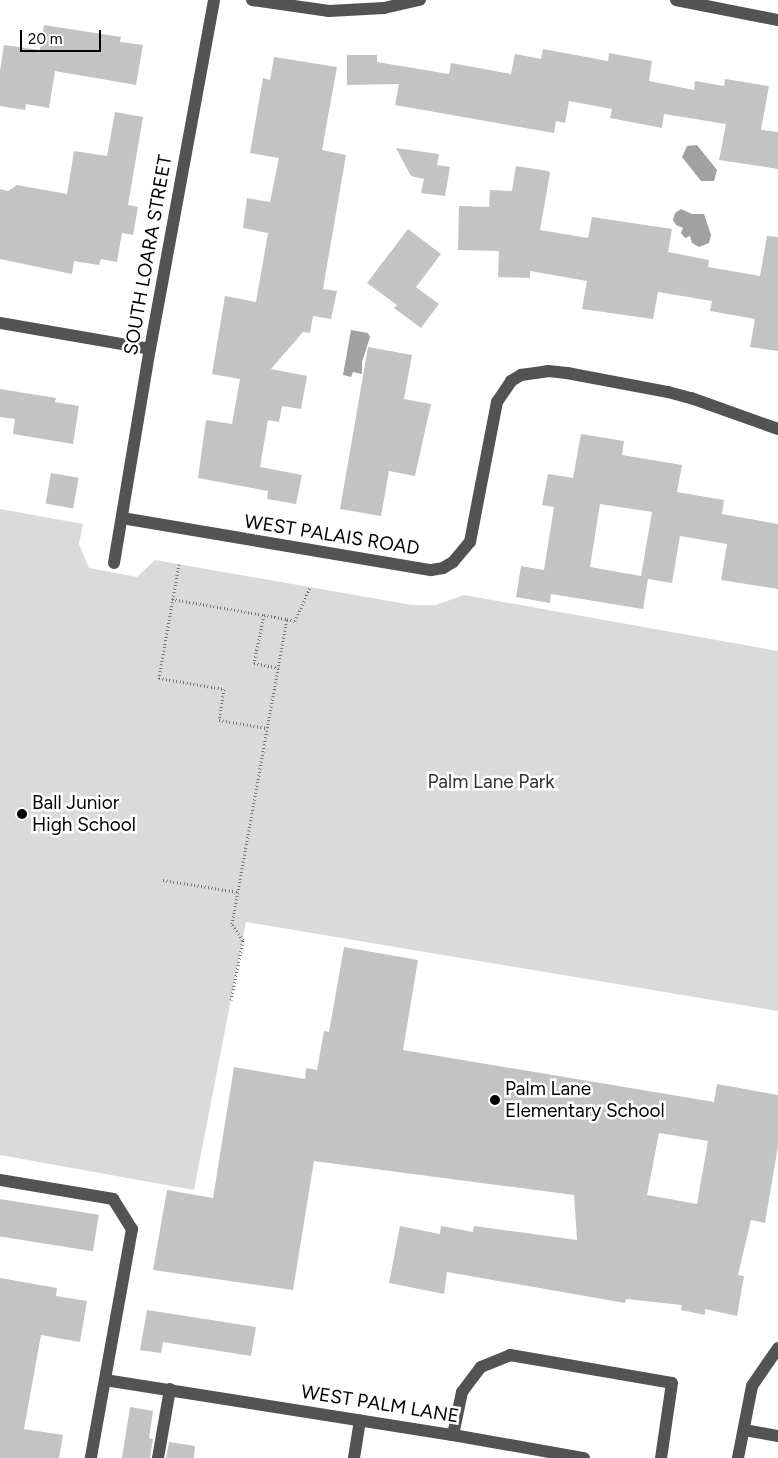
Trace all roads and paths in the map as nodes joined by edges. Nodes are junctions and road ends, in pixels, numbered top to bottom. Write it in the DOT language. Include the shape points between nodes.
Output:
graph roads {
  1 [pos="214,0"];
  2 [pos="252,0"];
  3 [pos="420,0"];
  4 [pos="676,0"];
  5 [pos="778,20"];
  6 [pos="0,323"];
  7 [pos="150,349"];
  8 [pos="778,429"];
  9 [pos="122,518"];
  10 [pos="114,563"];
  11 [pos="179,564"];
  12 [pos="310,587"];
  13 [pos="172,599"];
  14 [pos="264,615"];
  15 [pos="287,619"];
  16 [pos="279,668"];
  17 [pos="267,728"];
  18 [pos="163,880"];
  19 [pos="238,892"];
  20 [pos="231,1000"];
  21 [pos="0,1180"];
  22 [pos="778,1348"];
  23 [pos="106,1380"];
  24 [pos="170,1389"];
  25 [pos="360,1420"];
  26 [pos="744,1430"];
  27 [pos="453,1435"];
  28 [pos="778,1436"];
  29 [pos="554,1456"];
  30 [pos="91,1458"];
  31 [pos="158,1458"];
  32 [pos="354,1458"];
  33 [pos="584,1458"];
  34 [pos="661,1458"];
  35 [pos="738,1458"];
  1 -- 7 [label="street, SOUTH LOARA STREET"];
  2 -- 3 [label="street" via="329,11 384,8"];
  4 -- 5 [label="street"];
  6 -- 7 [label="street"];
  7 -- 9 [label="street, SOUTH LOARA STREET"];
  8 -- 9 [label="street, WEST PALAIS ROAD" via="668,392 567,373 548,371 521,375 511,381 497,402 470,542 453,562 431,570"];
  9 -- 10 [label="street, SOUTH LOARA STREET"];
  11 -- 13 [label="path"];
  12 -- 15 [label="path" via="295,620"];
  13 -- 14 [label="path"];
  13 -- 17 [label="path" via="159,678 224,689 219,720"];
  14 -- 15 [label="path"];
  14 -- 16 [label="path" via="254,663"];
  15 -- 16 [label="path"];
  16 -- 17 [label="path"];
  17 -- 19 [label="path"];
  18 -- 19 [label="path"];
  19 -- 20 [label="path" via="232,924 243,940"];
  21 -- 23 [label="street" via="113,1199 132,1229"];
  22 -- 26 [label="street" via="752,1386"];
  23 -- 24 [label="street, WEST PALM LANE"];
  23 -- 30 [label="street"];
  24 -- 25 [label="street, WEST PALM LANE"];
  24 -- 31 [label="street"];
  25 -- 27 [label="street, WEST PALM LANE"];
  25 -- 32 [label="street"];
  26 -- 28 [label="street"];
  26 -- 35 [label="street"];
  27 -- 29 [label="street, WEST PALM LANE"];
  27 -- 34 [label="street" via="462,1392 480,1367 510,1354 672,1383"];
  29 -- 33 [label="street, WEST PALM LANE"];
}
